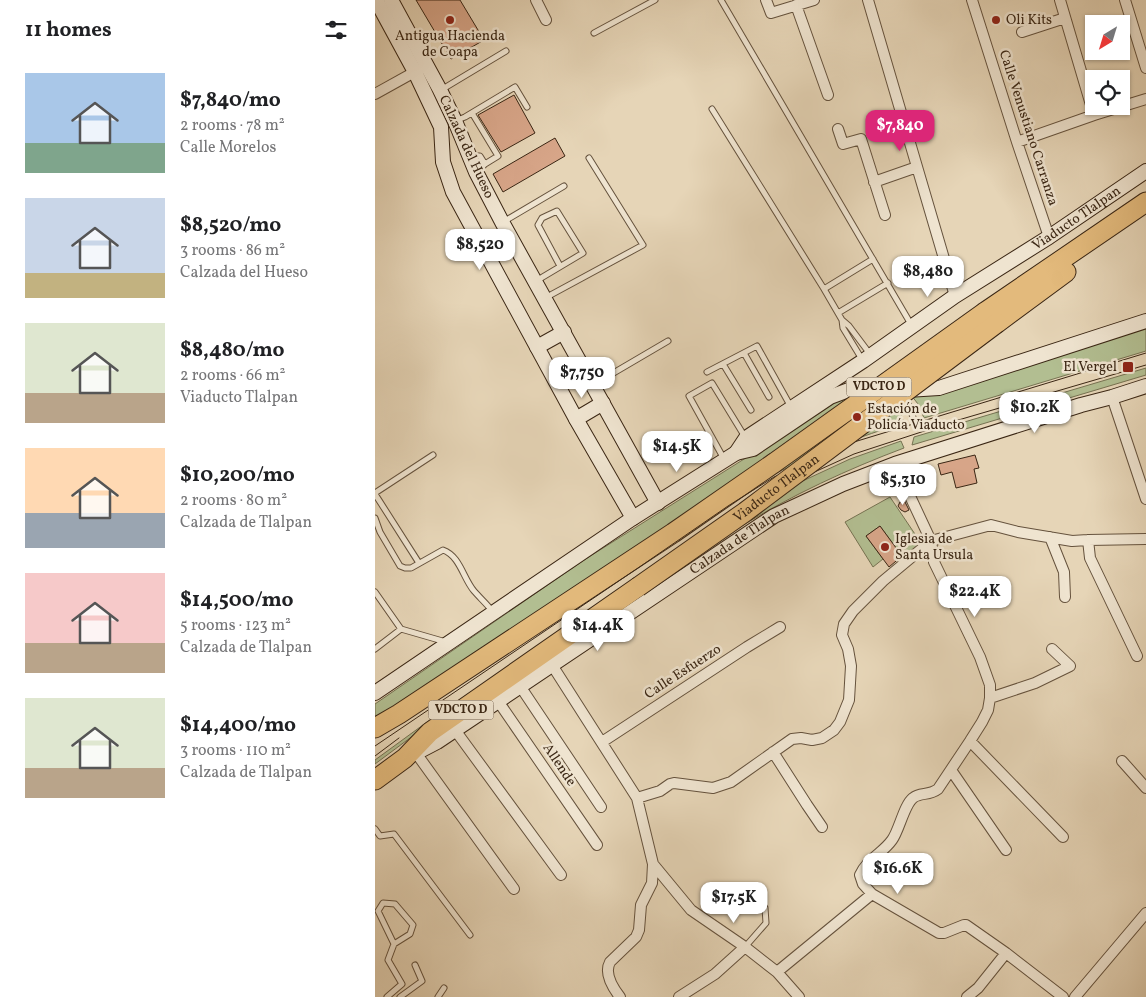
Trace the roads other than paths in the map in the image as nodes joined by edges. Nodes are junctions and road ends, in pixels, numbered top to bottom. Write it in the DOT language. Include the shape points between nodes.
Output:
graph roads {
  1 [pos="376,0"];
  2 [pos="391,0"];
  3 [pos="536,0"];
  4 [pos="655,0"];
  5 [pos="721,0"];
  6 [pos="766,0"];
  7 [pos="813,0"];
  8 [pos="868,0"];
  9 [pos="972,0"];
  10 [pos="1060,0"];
  11 [pos="1125,0"];
  12 [pos="796,5"];
  13 [pos="1065,18"];
  14 [pos="546,20"];
  15 [pos="1023,32"];
  16 [pos="594,33"];
  17 [pos="506,51"];
  18 [pos="427,65"];
  19 [pos="1146,68"];
  20 [pos="415,72"];
  21 [pos="1085,85"];
  22 [pos="440,90"];
  23 [pos="375,94"];
  24 [pos="827,95"];
  25 [pos="1146,99"];
  26 [pos="1130,104"];
  27 [pos="527,107"];
  28 [pos="712,109"];
  29 [pos="472,113"];
  30 [pos="1094,115"];
  31 [pos="455,122"];
  32 [pos="838,129"];
  33 [pos="1017,142"];
  34 [pos="589,158"];
  35 [pos="917,167"];
  36 [pos="481,168"];
  37 [pos="1146,171"];
  38 [pos="874,182"];
  39 [pos="564,186"];
  40 [pos="1146,202"];
  41 [pos="885,216"];
  42 [pos="1146,217"];
  43 [pos="502,222"];
  44 [pos="1049,236"];
  45 [pos="873,259"];
  46 [pos="560,266"];
  47 [pos="535,281"];
  48 [pos="887,283"];
  49 [pos="824,289"];
  50 [pos="955,296"];
  51 [pos="545,298"];
  52 [pos="838,314"];
  53 [pos="991,317"];
  54 [pos="842,320"];
  55 [pos="1146,321"];
  56 [pos="913,326"];
  57 [pos="564,332"];
  58 [pos="668,341"];
  59 [pos="537,347"];
  60 [pos="744,353"];
  61 [pos="866,358"];
  62 [pos="723,364"];
  63 [pos="707,372"];
  64 [pos="593,385"];
  65 [pos="1146,386"];
  66 [pos="904,390"];
  67 [pos="769,397"];
  68 [pos="1113,397"];
  69 [pos="603,403"];
  70 [pos="791,408"];
  71 [pos="751,410"];
  72 [pos="576,419"];
  73 [pos="914,420"];
  74 [pos="746,438"];
  75 [pos="433,455"];
  76 [pos="730,456"];
  77 [pos="895,464"];
  78 [pos="375,494"];
  79 [pos="1146,499"];
  80 [pos="658,503"];
  81 [pos="375,518"];
  82 [pos="633,518"];
  83 [pos="1050,537"];
  84 [pos="1088,540"];
  85 [pos="1146,540"];
  86 [pos="931,541"];
  87 [pos="419,563"];
  88 [pos="375,592"];
  89 [pos="1065,597"];
  90 [pos="493,612"];
  91 [pos="780,627"];
  92 [pos="401,629"];
  93 [pos="448,643"];
  94 [pos="375,649"];
  95 [pos="1052,649"];
  96 [pos="1137,656"];
  97 [pos="552,665"];
  98 [pos="520,686"];
  99 [pos="375,693"];
  100 [pos="990,698"];
  101 [pos="499,701"];
  102 [pos="375,728"];
  103 [pos="455,730"];
  104 [pos="602,742"];
  105 [pos="971,742"];
  106 [pos="773,752"];
  107 [pos="411,755"];
  108 [pos="1122,760"];
  109 [pos="951,770"];
  110 [pos="375,780"];
  111 [pos="1146,788"];
  112 [pos="637,798"];
  113 [pos="601,807"];
  114 [pos="822,826"];
  115 [pos="375,829"];
  116 [pos="1063,838"];
  117 [pos="597,845"];
  118 [pos="1006,850"];
  119 [pos="653,864"];
  120 [pos="561,875"];
  121 [pos="514,889"];
  122 [pos="872,894"];
  123 [pos="765,908"];
  124 [pos="1146,913"];
  125 [pos="470,935"];
  126 [pos="394,944"];
  127 [pos="745,947"];
  128 [pos="1006,953"];
  129 [pos="415,965"];
  130 [pos="777,972"];
  131 [pos="444,988"];
  132 [pos="387,997"];
  133 [pos="400,997"];
  134 [pos="438,997"];
  135 [pos="620,997"];
  136 [pos="679,997"];
  137 [pos="799,997"];
  138 [pos="967,997"];
  139 [pos="1063,997"];
  140 [pos="1075,997"];
  1 -- 20 [label="main road, Calzada del Hueso"];
  2 -- 18 [label="main road, Calzada del Hueso"];
  3 -- 14 [label="street"];
  4 -- 16 [label="lane"];
  5 -- 45 [label="lane"];
  6 -- 12 [label="street" via="771,13"];
  7 -- 12 [label="street"];
  8 -- 35 [label="street"];
  9 -- 33 [label="street, Calle Venustiano Carranza"];
  10 -- 13 [label="street"];
  11 -- 19 [label="street"];
  12 -- 24 [label="street"];
  13 -- 15 [label="street"];
  13 -- 21 [label="street"];
  17 -- 22 [label="lane"];
  18 -- 20 [label="street"];
  18 -- 22 [label="main road, Calzada del Hueso"];
  20 -- 23 [label="street"];
  20 -- 59 [label="main road, Calzada del Hueso" via="441,127 443,162 453,192"];
  22 -- 31 [label="main road, Calzada del Hueso"];
  25 -- 26 [label="street"];
  27 -- 29 [label="lane" via="515,87"];
  28 -- 49 [label="lane"];
  29 -- 31 [label="lane"];
  29 -- 36 [label="lane" via="498,156"];
  30 -- 33 [label="street"];
  31 -- 36 [label="main road, Calzada del Hueso" via="469,156"];
  32 -- 38 [label="street" via="843,144 861,139"];
  33 -- 44 [label="street, Calle Venustiano Carranza"];
  34 -- 51 [label="lane" via="643,245"];
  35 -- 38 [label="street"];
  35 -- 50 [label="street"];
  36 -- 43 [label="main road, Calzada del Hueso"];
  37 -- 44 [label="main road, Viaducto Tlalpan"];
  38 -- 41 [label="street"];
  39 -- 43 [label="lane"];
  40 -- 53 [label="highway, Viaducto Tlalpan / VDCTO D"];
  42 -- 53 [label="highway, Viaducto Tlalpan / VDCTO D"];
  43 -- 47 [label="main road, Calzada del Hueso"];
  44 -- 50 [label="main road, Viaducto Tlalpan"];
  45 -- 48 [label="lane"];
  45 -- 49 [label="lane"];
  46 -- 46 [label="lane" via="583,253 557,211 542,218 538,225"];
  46 -- 47 [label="lane"];
  47 -- 51 [label="main road, Calzada del Hueso"];
  48 -- 52 [label="lane"];
  48 -- 56 [label="lane"];
  49 -- 52 [label="lane"];
  50 -- 56 [label="main road, Viaducto Tlalpan"];
  51 -- 57 [label="main road, Calzada del Hueso"];
  52 -- 54 [label="lane"];
  53 -- 102 [label="highway, Viaducto Tlalpan / VDCTO D, bridge"];
  53 -- 107 [label="highway, Viaducto Tlalpan / VDCTO D, bridge" via="745,512 430,732"];
  54 -- 61 [label="lane" via="849,326"];
  54 -- 61 [label="lane" via="843,328"];
  55 -- 66 [label="main road" via="939,388"];
  56 -- 61 [label="main road, Viaducto Tlalpan"];
  57 -- 59 [label="main road"];
  57 -- 64 [label="main road, Calzada del Hueso"];
  58 -- 64 [label="lane"];
  59 -- 72 [label="main road, Calzada del Hueso"];
  60 -- 62 [label="lane"];
  60 -- 67 [label="lane"];
  60 -- 70 [label="lane" via="757,346"];
  61 -- 70 [label="main road, Viaducto Tlalpan"];
  62 -- 63 [label="lane"];
  62 -- 71 [label="lane"];
  64 -- 69 [label="main road, Calzada del Hueso"];
  65 -- 68 [label="main road, Calzada de Tlalpan"];
  66 -- 73 [label="lane"];
  66 -- 76 [label="main road" via="862,385 830,397 753,449"];
  68 -- 77 [label="main road, Calzada de Tlalpan"];
  68 -- 79 [label="street"];
  69 -- 72 [label="main road"];
  69 -- 80 [label="main road, Calzada del Hueso"];
  70 -- 74 [label="main road, Viaducto Tlalpan"];
  72 -- 82 [label="main road, Calzada del Hueso"];
  74 -- 76 [label="main road, Viaducto Tlalpan"];
  74 -- 76 [label="lane" via="712,383 689,396"];
  75 -- 78 [label="lane"];
  76 -- 80 [label="main road"];
  77 -- 86 [label="street"];
  77 -- 97 [label="main road, Calzada de Tlalpan" via="774,516"];
  78 -- 87 [label="lane"];
  80 -- 82 [label="main road"];
  81 -- 87 [label="lane" via="400,566 411,568"];
  82 -- 90 [label="main road"];
  83 -- 84 [label="street" via="1072,542"];
  83 -- 86 [label="street" via="991,525"];
  83 -- 89 [label="street" via="1064,572"];
  84 -- 85 [label="street"];
  84 -- 96 [label="street" via="1091,558"];
  86 -- 100 [label="street" via="935,562 980,657 990,685"];
  86 -- 106 [label="street" via="883,581 844,624 842,634 851,666 849,700 840,722 822,738 791,739"];
  87 -- 90 [label="lane" via="443,550 452,555 473,590"];
  88 -- 92 [label="lane"];
  90 -- 93 [label="main road"];
  91 -- 104 [label="street, Calle Esfuerzo"];
  92 -- 93 [label="lane"];
  92 -- 94 [label="lane"];
  93 -- 99 [label="main road"];
  95 -- 100 [label="street" via="1070,666 1035,683"];
  97 -- 98 [label="main road, Calzada de Tlalpan"];
  97 -- 104 [label="street"];
  98 -- 101 [label="main road, Calzada de Tlalpan"];
  98 -- 113 [label="street"];
  100 -- 105 [label="street" via="988,710"];
  101 -- 103 [label="main road, Calzada de Tlalpan"];
  101 -- 117 [label="street, Allende"];
  103 -- 107 [label="main road, Calzada de Tlalpan"];
  103 -- 120 [label="street"];
  104 -- 112 [label="street"];
  105 -- 109 [label="street"];
  105 -- 116 [label="street"];
  106 -- 112 [label="street" via="731,782 713,788 674,783"];
  106 -- 114 [label="street"];
  107 -- 110 [label="highway, Calzada de Tlalpan"];
  107 -- 121 [label="street"];
  108 -- 111 [label="street"];
  109 -- 118 [label="street"];
  109 -- 122 [label="street" via="933,793 911,799 892,840 864,867 860,875"];
  112 -- 119 [label="street"];
  115 -- 125 [label="lane" via="380,836 394,834"];
  119 -- 127 [label="street" via="691,910"];
  119 -- 135 [label="street" via="652,883 641,905 636,937 608,967 611,982"];
  122 -- 128 [label="street" via="939,933 964,924"];
  122 -- 130 [label="street"];
  123 -- 127 [label="lane" via="766,923"];
  124 -- 140 [label="street"];
  126 -- 126 [label="lane" via="377,911 383,903 395,904 413,925 410,934"];
  126 -- 132 [label="lane" via="388,960 402,984"];
  127 -- 130 [label="street"];
  127 -- 136 [label="street" via="715,974"];
  128 -- 138 [label="street"];
  128 -- 139 [label="street"];
  129 -- 133 [label="lane" via="421,981"];
  130 -- 137 [label="street"];
  131 -- 134 [label="lane"];
}
